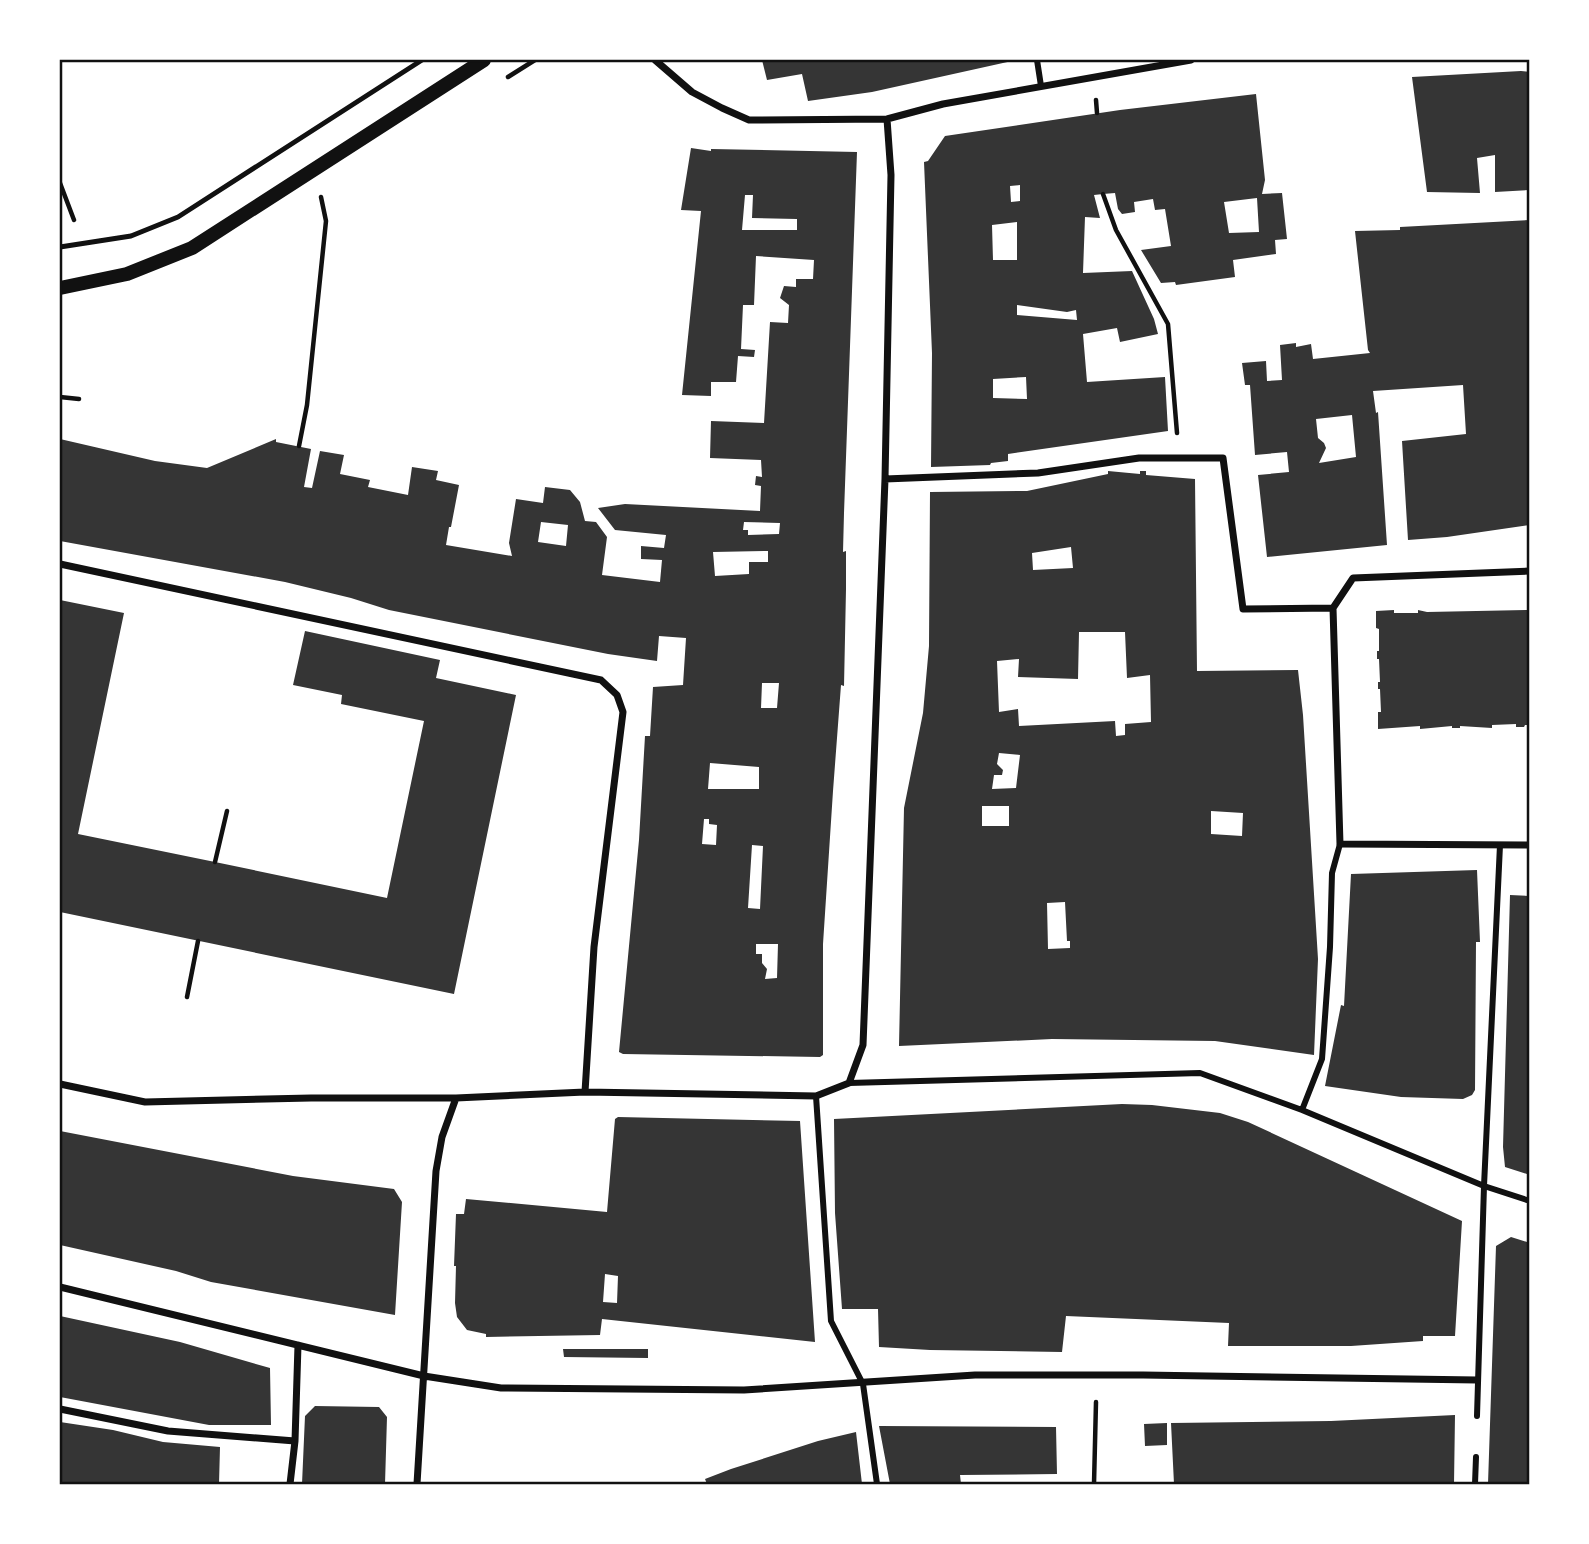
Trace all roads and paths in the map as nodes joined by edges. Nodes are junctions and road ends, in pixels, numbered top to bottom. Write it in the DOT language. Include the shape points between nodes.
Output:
graph roads {
  1 [pos="422,60"];
  2 [pos="484,60"];
  3 [pos="655,60"];
  4 [pos="1037,60"];
  5 [pos="1191,60"];
  6 [pos="1041,86"];
  7 [pos="887,119"];
  8 [pos="60,183"];
  9 [pos="1103,194"];
  10 [pos="71,208"];
  11 [pos="326,221"];
  12 [pos="60,247"];
  13 [pos="60,288"];
  14 [pos="60,397"];
  15 [pos="79,399"];
  16 [pos="299,446"];
  17 [pos="1179,458"];
  18 [pos="885,479"];
  19 [pos="60,564"];
  20 [pos="1530,571"];
  21 [pos="1333,608"];
  22 [pos="227,811"];
  23 [pos="1340,844"];
  24 [pos="1500,845"];
  25 [pos="1530,845"];
  26 [pos="215,862"];
  27 [pos="198,941"];
  28 [pos="187,997"];
  29 [pos="849,1083"];
  30 [pos="60,1084"];
  31 [pos="585,1092"];
  32 [pos="816,1096"];
  33 [pos="456,1098"];
  34 [pos="1302,1110"];
  35 [pos="1484,1186"];
  36 [pos="1530,1201"];
  37 [pos="60,1287"];
  38 [pos="298,1345"];
  39 [pos="1124,1375"];
  40 [pos="424,1376"];
  41 [pos="1477,1380"];
  42 [pos="863,1384"];
  43 [pos="60,1409"];
  44 [pos="1476,1416"];
  45 [pos="295,1441"];
  46 [pos="1476,1457"];
  47 [pos="290,1485"];
  48 [pos="417,1485"];
  49 [pos="877,1485"];
  50 [pos="1094,1485"];
  51 [pos="1475,1485"];
  1 -- 12 [label="lane" via="178,217 131,236"];
  2 -- 13 [label="main road" via="192,248 127,274"];
  3 -- 7 [label="street" via="692,92 749,120"];
  4 -- 6 [label="street"];
  5 -- 6 [label="street"];
  6 -- 7 [label="street"];
  7 -- 18 [label="street" via="891,174"];
  8 -- 10 [label="path"];
  9 -- 17 [label="path" via="1116,230 1168,324"];
  11 -- 16 [label="path"];
  14 -- 15 [label="path"];
  17 -- 18 [label="street" via="1139,458 1038,473"];
  17 -- 21 [label="street" via="1223,458 1243,609"];
  18 -- 29 [label="street" via="863,1045"];
  19 -- 31 [label="street" via="601,680 617,695 623,712 594,947"];
  20 -- 21 [label="street" via="1353,578"];
  21 -- 23 [label="street"];
  22 -- 26 [label="path"];
  23 -- 24 [label="street"];
  23 -- 34 [label="street" via="1332,873 1322,1059"];
  24 -- 25 [label="street"];
  24 -- 35 [label="street"];
  27 -- 28 [label="path"];
  29 -- 32 [label="street"];
  29 -- 34 [label="street" via="1200,1073"];
  30 -- 33 [label="street" via="145,1102"];
  31 -- 32 [label="street"];
  31 -- 33 [label="street"];
  32 -- 42 [label="street" via="831,1321"];
  33 -- 40 [label="street" via="436,1171"];
  34 -- 35 [label="street"];
  35 -- 36 [label="street"];
  35 -- 41 [label="street"];
  37 -- 38 [label="street"];
  38 -- 40 [label="street"];
  38 -- 45 [label="street"];
  39 -- 41 [label="street"];
  39 -- 42 [label="street" via="954,1375"];
  39 -- 50 [label="path" via="1094,1404"];
  40 -- 42 [label="street" via="501,1388 744,1390"];
  40 -- 48 [label="street"];
  41 -- 44 [label="street"];
  42 -- 49 [label="street"];
  43 -- 45 [label="street" via="168,1431"];
  45 -- 47 [label="street"];
  46 -- 51 [label="street"];
}
